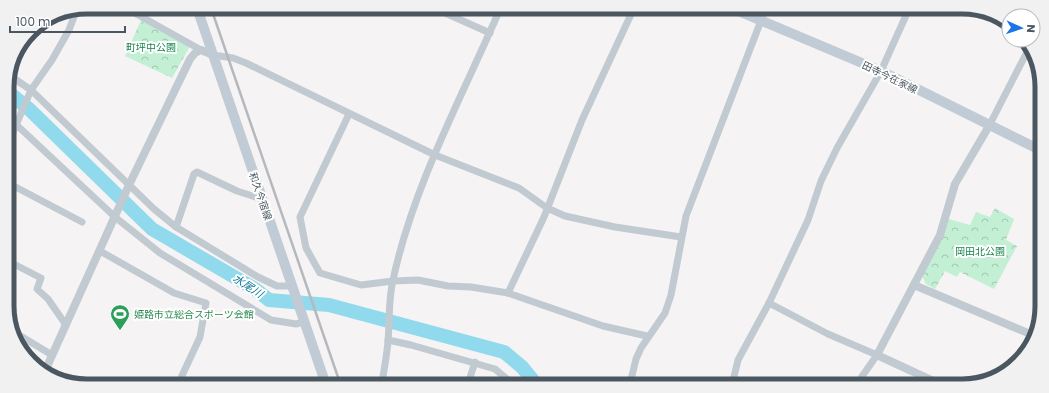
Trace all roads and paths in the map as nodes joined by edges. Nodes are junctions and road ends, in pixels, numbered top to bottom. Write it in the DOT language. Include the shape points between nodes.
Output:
graph roads {
  1 [pos="137,14"];
  2 [pos="199,14"];
  3 [pos="447,14"];
  4 [pos="498,14"];
  5 [pos="631,14"];
  6 [pos="746,14"];
  7 [pos="763,14"];
  8 [pos="907,14"];
  9 [pos="75,15"];
  10 [pos="760,20"];
  11 [pos="490,33"];
  12 [pos="202,50"];
  13 [pos="1026,53"];
  14 [pos="213,55"];
  15 [pos="881,71"];
  16 [pos="15,79"];
  17 [pos="31,90"];
  18 [pos="349,114"];
  19 [pos="14,121"];
  20 [pos="18,124"];
  21 [pos="989,126"];
  22 [pos="14,132"];
  23 [pos="1035,148"];
  24 [pos="436,155"];
  25 [pos="129,185"];
  26 [pos="14,186"];
  27 [pos="262,199"];
  28 [pos="547,208"];
  29 [pos="115,217"];
  30 [pos="82,222"];
  31 [pos="176,227"];
  32 [pos="681,237"];
  33 [pos="100,251"];
  34 [pos="14,264"];
  35 [pos="392,281"];
  36 [pos="914,285"];
  37 [pos="291,286"];
  38 [pos="508,293"];
  39 [pos="769,303"];
  40 [pos="304,322"];
  41 [pos="66,325"];
  42 [pos="1029,333"];
  43 [pos="21,336"];
  44 [pos="647,336"];
  45 [pos="388,340"];
  46 [pos="52,355"];
  47 [pos="877,356"];
  48 [pos="475,362"];
  49 [pos="47,367"];
  50 [pos="180,379"];
  51 [pos="323,379"];
  52 [pos="383,379"];
  53 [pos="470,379"];
  54 [pos="507,379"];
  55 [pos="631,379"];
  56 [pos="733,379"];
  57 [pos="860,379"];
  58 [pos="928,379"];
  1 -- 12 [label="street"];
  2 -- 14 [label="main road, 和久今宿線"];
  3 -- 11 [label="street"];
  4 -- 11 [label="street"];
  5 -- 28 [label="street" via="582,120"];
  6 -- 10 [label="main road, 田寺今在家線"];
  7 -- 10 [label="street"];
  8 -- 15 [label="street"];
  9 -- 17 [label="street" via="52,60"];
  10 -- 15 [label="main road, 田寺今在家線"];
  10 -- 32 [label="street" via="686,216"];
  11 -- 24 [label="street"];
  12 -- 14 [label="street"];
  12 -- 25 [label="street" via="195,53 190,60"];
  13 -- 21 [label="street"];
  14 -- 18 [label="street" via="233,58"];
  14 -- 27 [label="main road, 和久今宿線"];
  15 -- 21 [label="main road, 田寺今在家線"];
  15 -- 39 [label="street" via="821,181 808,220"];
  16 -- 17 [label="street"];
  17 -- 20 [label="street"];
  17 -- 25 [label="street"];
  18 -- 24 [label="street"];
  18 -- 35 [label="street" via="300,217 306,248 320,273 361,285"];
  19 -- 20 [label="street"];
  20 -- 22 [label="street"];
  20 -- 29 [label="street"];
  21 -- 23 [label="main road, 田寺今在家線"];
  21 -- 36 [label="street" via="955,184 940,235"];
  24 -- 28 [label="street" via="519,188"];
  24 -- 35 [label="street" via="406,228"];
  25 -- 29 [label="street"];
  25 -- 31 [label="street"];
  26 -- 30 [label="street"];
  27 -- 31 [label="street" via="237,191 197,172 194,174"];
  27 -- 37 [label="main road, 和久今宿線"];
  28 -- 32 [label="street" via="565,216 615,227"];
  28 -- 38 [label="street"];
  29 -- 33 [label="street"];
  29 -- 40 [label="street" via="160,253 271,320 296,324"];
  31 -- 37 [label="street" via="258,277 277,286"];
  32 -- 44 [label="street" via="665,313"];
  33 -- 41 [label="street"];
  33 -- 50 [label="street" via="174,293 206,303 200,337"];
  34 -- 41 [label="street" via="41,278 38,289 48,298"];
  35 -- 38 [label="street" via="418,280"];
  35 -- 45 [label="street"];
  36 -- 42 [label="street"];
  36 -- 47 [label="street"];
  37 -- 40 [label="main road, 和久今宿線"];
  38 -- 44 [label="street" via="603,326"];
  39 -- 47 [label="street"];
  39 -- 56 [label="street" via="738,360"];
  40 -- 51 [label="main road, 和久今宿線"];
  41 -- 46 [label="street"];
  43 -- 46 [label="street"];
  44 -- 55 [label="street" via="636,359"];
  45 -- 48 [label="street"];
  45 -- 52 [label="street"];
  46 -- 49 [label="street"];
  47 -- 57 [label="street"];
  47 -- 58 [label="street"];
  48 -- 53 [label="street"];
  48 -- 54 [label="street" via="496,369"];
}
